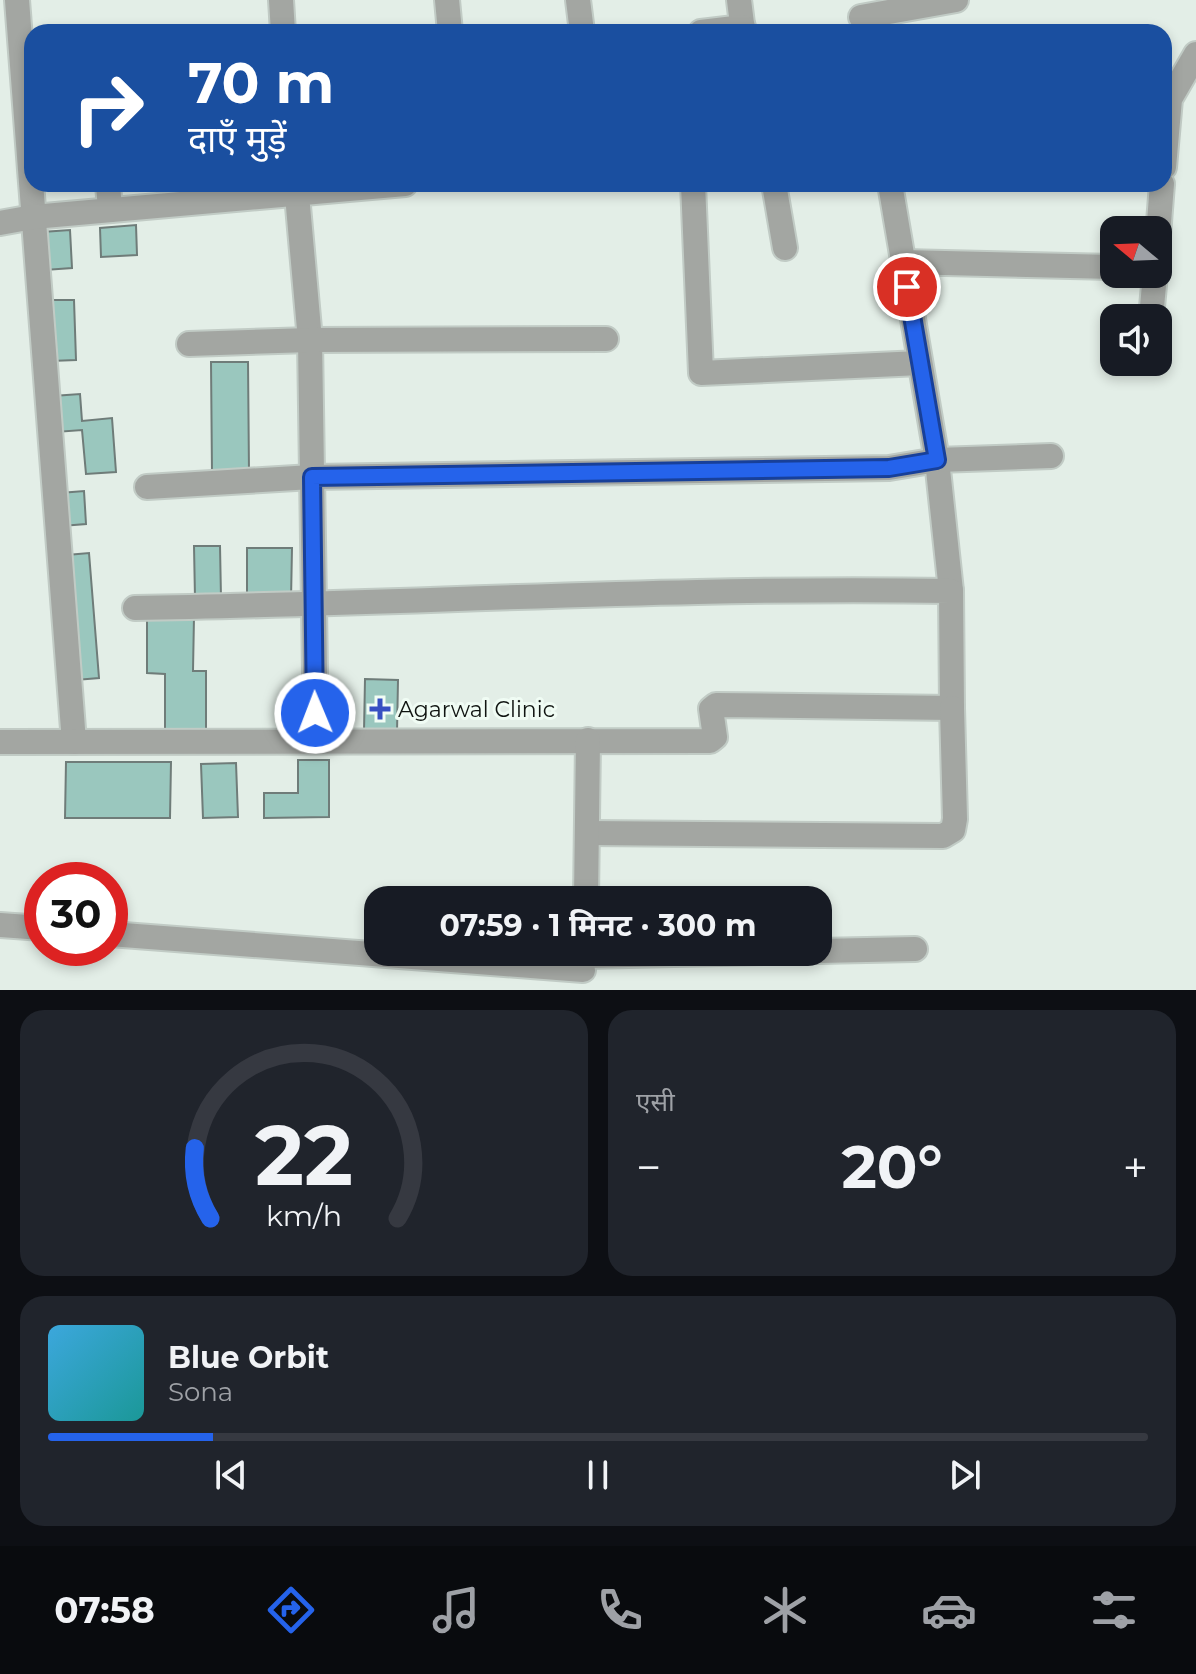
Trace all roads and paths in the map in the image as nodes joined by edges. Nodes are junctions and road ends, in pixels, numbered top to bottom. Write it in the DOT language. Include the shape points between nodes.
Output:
graph roads {
  1 [pos="17,0"];
  2 [pos="281,0"];
  3 [pos="447,0"];
  4 [pos="578,0"];
  5 [pos="739,0"];
  6 [pos="956,0"];
  7 [pos="861,16"];
  8 [pos="282,24"];
  9 [pos="449,24"];
  10 [pos="581,24"];
  11 [pos="742,24"];
  12 [pos="24,42"];
  13 [pos="1196,54"];
  14 [pos="1172,92"];
  15 [pos="32,192"];
  16 [pos="109,192"];
  17 [pos="270,192"];
  18 [pos="297,192"];
  19 [pos="693,192"];
  20 [pos="775,192"];
  21 [pos="891,192"];
  22 [pos="1161,192"];
  23 [pos="110,210"];
  24 [pos="1159,216"];
  25 [pos="33,217"];
  26 [pos="0,223"];
  27 [pos="785,248"];
  28 [pos="903,262"];
  29 [pos="1100,267"];
  30 [pos="606,339"];
  31 [pos="310,340"];
  32 [pos="189,344"];
  33 [pos="920,363"];
  34 [pos="1051,456"];
  35 [pos="937,460"];
  36 [pos="312,477"];
  37 [pos="147,487"];
  38 [pos="951,591"];
  39 [pos="314,605"];
  40 [pos="135,608"];
  41 [pos="952,708"];
  42 [pos="316,740"];
  43 [pos="588,740"];
  44 [pos="0,742"];
  45 [pos="74,742"];
  46 [pos="588,833"];
  47 [pos="586,886"];
  48 [pos="0,925"];
  49 [pos="24,927"];
  50 [pos="128,935"];
  51 [pos="915,949"];
  52 [pos="832,951"];
  53 [pos="584,967"];
  1 -- 12 [label="street"];
  2 -- 8 [label="street"];
  3 -- 9 [label="street"];
  4 -- 10 [label="street"];
  5 -- 11 [label="street"];
  6 -- 7 [label="street"];
  13 -- 14 [label="street"];
  15 -- 25 [label="street"];
  16 -- 23 [label="street"];
  17 -- 23 [label="street"];
  18 -- 31 [label="street"];
  19 -- 33 [label="street" via="701,373"];
  20 -- 27 [label="street"];
  21 -- 28 [label="street"];
  22 -- 24 [label="street"];
  23 -- 25 [label="street"];
  25 -- 26 [label="street"];
  25 -- 45 [label="street"];
  28 -- 29 [label="street"];
  28 -- 33 [label="street"];
  30 -- 31 [label="street"];
  31 -- 32 [label="street"];
  31 -- 36 [label="street"];
  33 -- 35 [label="street"];
  34 -- 35 [label="street"];
  35 -- 36 [label="street" via="889,468"];
  35 -- 38 [label="street"];
  36 -- 37 [label="street"];
  36 -- 39 [label="street"];
  38 -- 39 [label="street" via="813,588"];
  38 -- 41 [label="street"];
  39 -- 40 [label="street"];
  39 -- 42 [label="street"];
  41 -- 43 [label="street" via="716,705 711,709 715,737 710,741"];
  41 -- 46 [label="street" via="955,819 953,830 943,836"];
  42 -- 43 [label="street"];
  42 -- 45 [label="street"];
  43 -- 46 [label="street"];
  44 -- 45 [label="street"];
  46 -- 47 [label="street"];
  48 -- 49 [label="street"];
  50 -- 53 [label="street"];
  51 -- 52 [label="street"];
}
